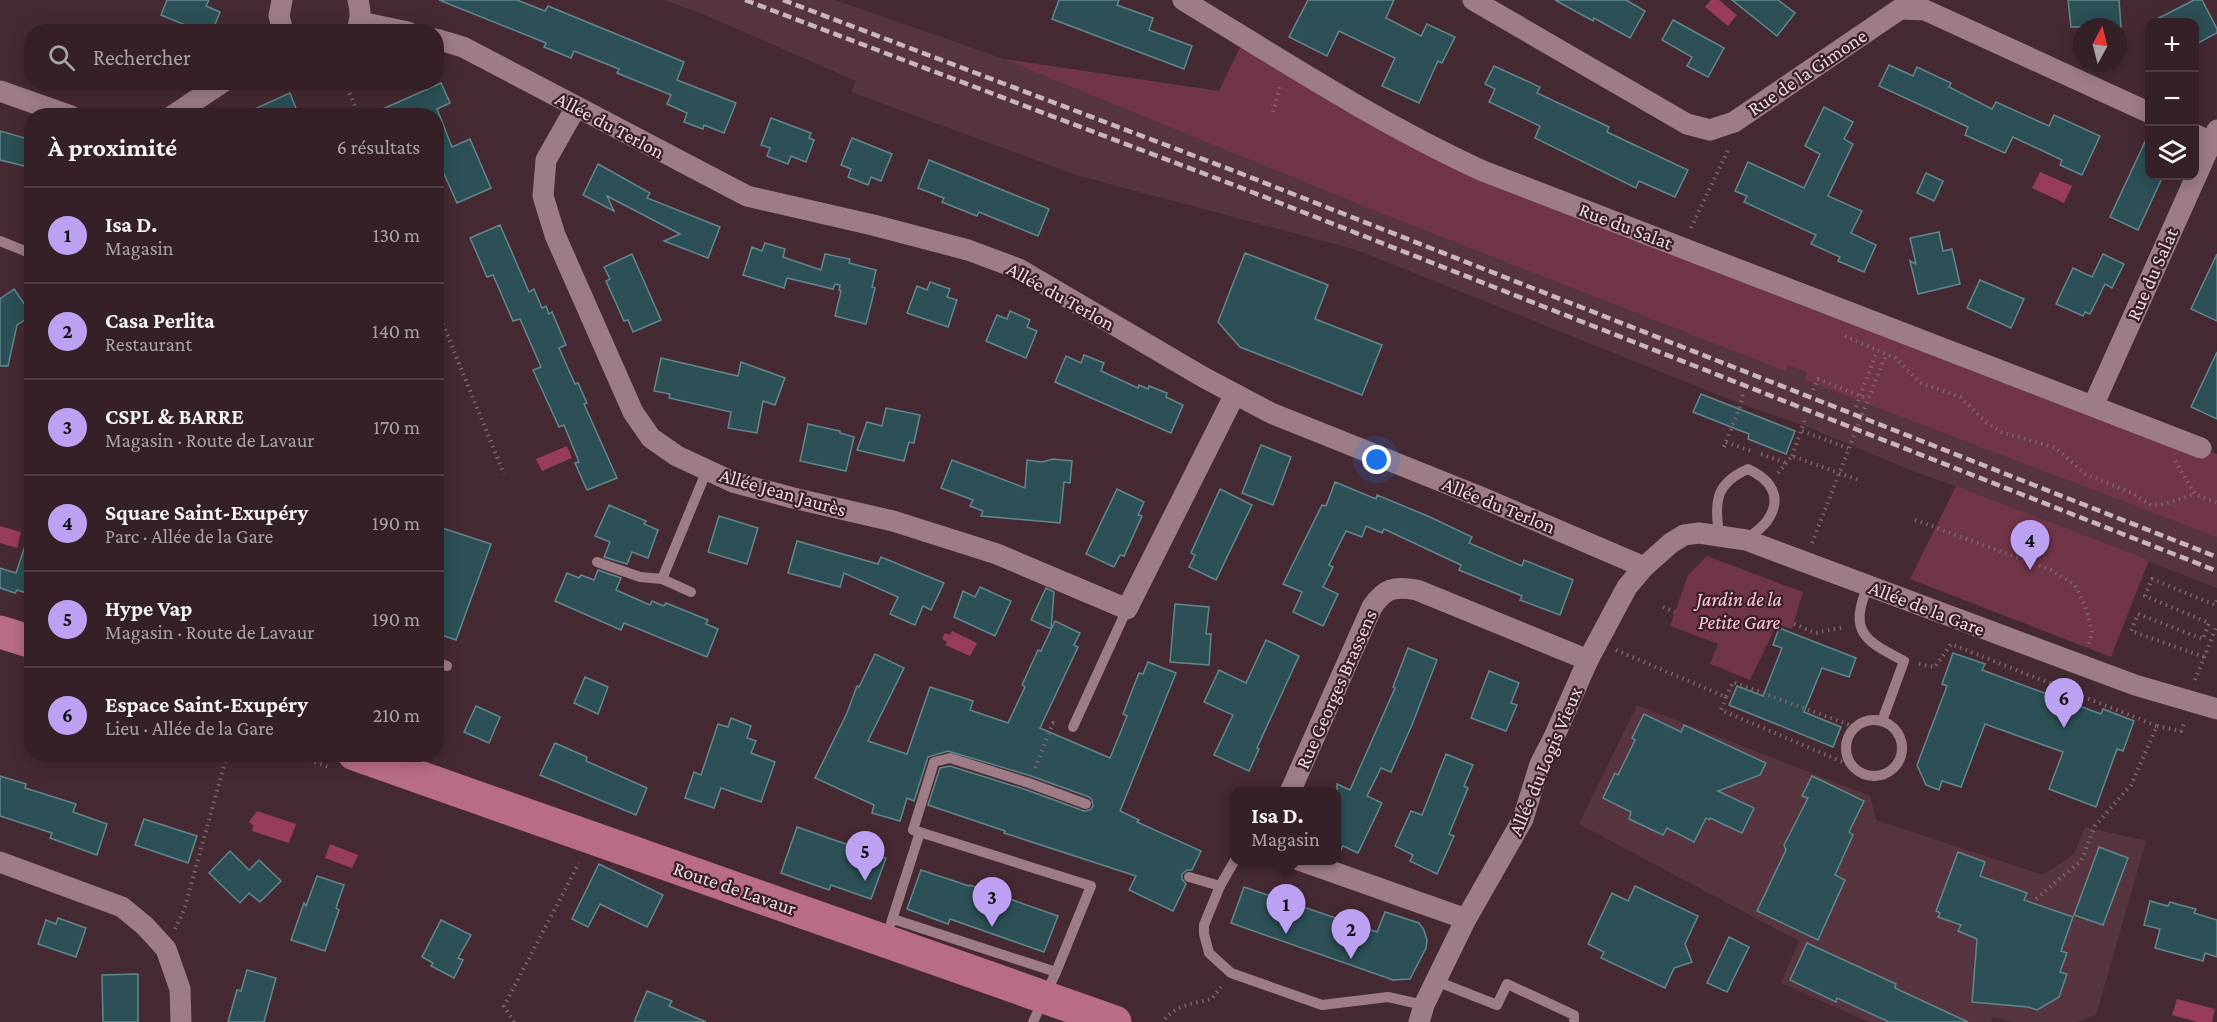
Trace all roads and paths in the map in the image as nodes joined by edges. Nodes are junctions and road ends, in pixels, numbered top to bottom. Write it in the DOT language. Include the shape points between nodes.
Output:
graph roads {
  1 [pos="282,0"];
  2 [pos="358,0"];
  3 [pos="1183,0"];
  4 [pos="1473,0"];
  5 [pos="1893,5"];
  6 [pos="281,24"];
  7 [pos="358,24"];
  8 [pos="444,41"];
  9 [pos="213,90"];
  10 [pos="348,90"];
  11 [pos="0,91"];
  12 [pos="576,106"];
  13 [pos="48,108"];
  14 [pos="190,108"];
  15 [pos="356,108"];
  16 [pos="2145,111"];
  17 [pos="1734,122"];
  18 [pos="2210,138"];
  19 [pos="0,241"];
  20 [pos="1683,248"];
  21 [pos="24,251"];
  22 [pos="1840,309"];
  23 [pos="444,327"];
  24 [pos="1877,351"];
  25 [pos="1886,354"];
  26 [pos="1813,390"];
  27 [pos="1743,392"];
  28 [pos="1235,394"];
  29 [pos="1868,399"];
  30 [pos="2092,406"];
  31 [pos="1856,407"];
  32 [pos="1806,417"];
  33 [pos="1802,431"];
  34 [pos="1724,447"];
  35 [pos="1848,448"];
  36 [pos="2201,448"];
  37 [pos="1792,456"];
  38 [pos="707,470"];
  39 [pos="504,474"];
  40 [pos="1861,481"];
  41 [pos="1770,483"];
  42 [pos="2217,503"];
  43 [pos="1915,520"];
  44 [pos="1719,536"];
  45 [pos="1746,540"];
  46 [pos="1811,545"];
  47 [pos="597,562"];
  48 [pos="1644,567"];
  49 [pos="662,579"];
  50 [pos="1868,586"];
  51 [pos="691,592"];
  52 [pos="2217,600"];
  53 [pos="1663,607"];
  54 [pos="1127,609"];
  55 [pos="1674,612"];
  56 [pos="1794,624"];
  57 [pos="1859,624"];
  58 [pos="2217,625"];
  59 [pos="0,632"];
  60 [pos="24,640"];
  61 [pos="1593,651"];
  62 [pos="2087,651"];
  63 [pos="2204,657"];
  64 [pos="1904,661"];
  65 [pos="2193,687"];
  66 [pos="1726,697"];
  67 [pos="2217,709"];
  68 [pos="2174,720"];
  69 [pos="1882,721"];
  70 [pos="1053,723"];
  71 [pos="2157,726"];
  72 [pos="1073,727"];
  73 [pos="1854,727"];
  74 [pos="225,762"];
  75 [pos="378,762"];
  76 [pos="1852,766"];
  77 [pos="1029,783"];
  78 [pos="1292,787"];
  79 [pos="1086,804"];
  80 [pos="921,832"];
  81 [pos="584,854"];
  82 [pos="0,862"];
  83 [pos="1232,865"];
  84 [pos="1310,865"];
  85 [pos="1189,877"];
  86 [pos="1220,886"];
  87 [pos="2036,899"];
  88 [pos="1466,920"];
  89 [pos="889,930"];
  90 [pos="166,949"];
  91 [pos="1231,973"];
  92 [pos="1436,981"];
  93 [pos="1044,997"];
  94 [pos="1421,1014"];
  95 [pos="1165,1019"];
  96 [pos="181,1022"];
  97 [pos="514,1022"];
  98 [pos="1115,1022"];
  99 [pos="1574,1022"];
  1 -- 6 [label="street"];
  2 -- 7 [label="street"];
  3 -- 20 [label="street, Rue du Salat" via="1441,152"];
  4 -- 17 [label="street, Rue de la Gimone" via="1687,124 1710,130"];
  5 -- 16 [label="street, Rue de la Gimone" via="1925,10"];
  5 -- 17 [label="street, Rue de la Gimone"];
  8 -- 12 [label="street, Allée du Terlon" via="463,47"];
  9 -- 14 [label="street"];
  10 -- 15 [label="path"];
  11 -- 13 [label="street"];
  12 -- 28 [label="street, Allée du Terlon" via="747,196 968,250 1019,269"];
  12 -- 38 [label="street, Allée Jean Jaurès" via="546,160 543,196 555,235 633,412 651,438"];
  17 -- 20 [label="path" via="1732,141"];
  18 -- 30 [label="street, Rue du Salat"];
  19 -- 21 [label="lane"];
  20 -- 22 [label="street, Rue du Salat"];
  22 -- 24 [label="path" via="1836,318 1839,332"];
  22 -- 30 [label="street, Rue du Salat"];
  23 -- 39 [label="path"];
  24 -- 25 [label="path"];
  24 -- 31 [label="path"];
  25 -- 29 [label="path"];
  25 -- 42 [label="path" via="1921,382 1960,397 2001,432 2056,448 2085,474 2151,505 2195,494"];
  26 -- 29 [label="path" via="1818,380"];
  27 -- 34 [label="path"];
  28 -- 48 [label="street, Allée du Terlon" via="1271,413"];
  28 -- 54 [label="street"];
  29 -- 35 [label="path"];
  30 -- 36 [label="street, Rue du Salat"];
  32 -- 33 [label="path"];
  33 -- 35 [label="path"];
  33 -- 37 [label="path"];
  35 -- 46 [label="path"];
  37 -- 40 [label="path"];
  37 -- 41 [label="path"];
  38 -- 49 [label="lane"];
  38 -- 54 [label="street, Allée Jean Jaurès" via="733,482 893,521 997,554"];
  41 -- 44 [label="lane" via="1748,469 1722,485 1716,507"];
  41 -- 45 [label="lane" via="1775,502 1768,520"];
  43 -- 62 [label="path" via="2051,570 2075,585 2092,632"];
  44 -- 45 [label="street, Allée de la Gare"];
  44 -- 48 [label="street, Allée de la Gare" via="1684,536"];
  45 -- 50 [label="street, Allée de la Gare"];
  47 -- 49 [label="lane" via="640,577"];
  48 -- 61 [label="street, Allée du Logis Vieux" via="1628,587"];
  49 -- 51 [label="lane"];
  50 -- 57 [label="lane" via="1861,601"];
  50 -- 67 [label="street, Allée de la Gare" via="2135,685"];
  52 -- 63 [label="path" via="2215,605 2152,579 2145,596 2209,623 2203,639 2138,614 2131,631"];
  53 -- 55 [label="path"];
  54 -- 72 [label="lane"];
  56 -- 57 [label="path" via="1815,633"];
  57 -- 64 [label="lane" via="1871,644"];
  58 -- 63 [label="path"];
  59 -- 60 [label="main road"];
  61 -- 66 [label="path"];
  61 -- 78 [label="street, Rue Georges Brassens" via="1417,590 1400,587 1385,591 1372,607"];
  61 -- 88 [label="street, Allée du Logis Vieux" via="1540,764 1523,819"];
  63 -- 65 [label="path"];
  64 -- 69 [label="lane"];
  64 -- 71 [label="path" via="1935,667 1951,644"];
  66 -- 73 [label="path" via="1733,682"];
  66 -- 76 [label="path" via="1721,710"];
  68 -- 71 [label="path" via="2184,723 2181,731"];
  69 -- 73 [label="lane" via="1863,722"];
  69 -- 76 [label="lane" via="1899,734 1900,760 1886,774 1876,776"];
  70 -- 77 [label="path"];
  71 -- 87 [label="path" via="2131,785 2095,826 2081,861"];
  73 -- 76 [label="lane" via="1846,743"];
  74 -- 90 [label="path" via="184,910"];
  75 -- 89 [label="main road, Route de Lavaur"];
  77 -- 79 [label="lane"];
  77 -- 80 [label="lane" via="950,759 934,762 913,830"];
  80 -- 89 [label="lane"];
  80 -- 93 [label="lane" via="1091,886"];
  81 -- 97 [label="path" via="504,1006"];
  82 -- 90 [label="street" via="122,907"];
  83 -- 86 [label="lane"];
  84 -- 88 [label="street"];
  85 -- 86 [label="lane"];
  86 -- 91 [label="lane" via="1204,934 1209,953"];
  88 -- 92 [label="street, Allée du Logis Vieux"];
  89 -- 93 [label="main road, Route de Lavaur"];
  90 -- 96 [label="street" via="180,989"];
  91 -- 94 [label="lane" via="1322,1005 1388,997"];
  91 -- 95 [label="path" via="1212,999 1185,1005"];
  92 -- 94 [label="street, Allée du Logis Vieux"];
  92 -- 99 [label="lane" via="1497,1005 1507,984 1574,1015"];
  93 -- 98 [label="main road, Route de Lavaur"];
}
